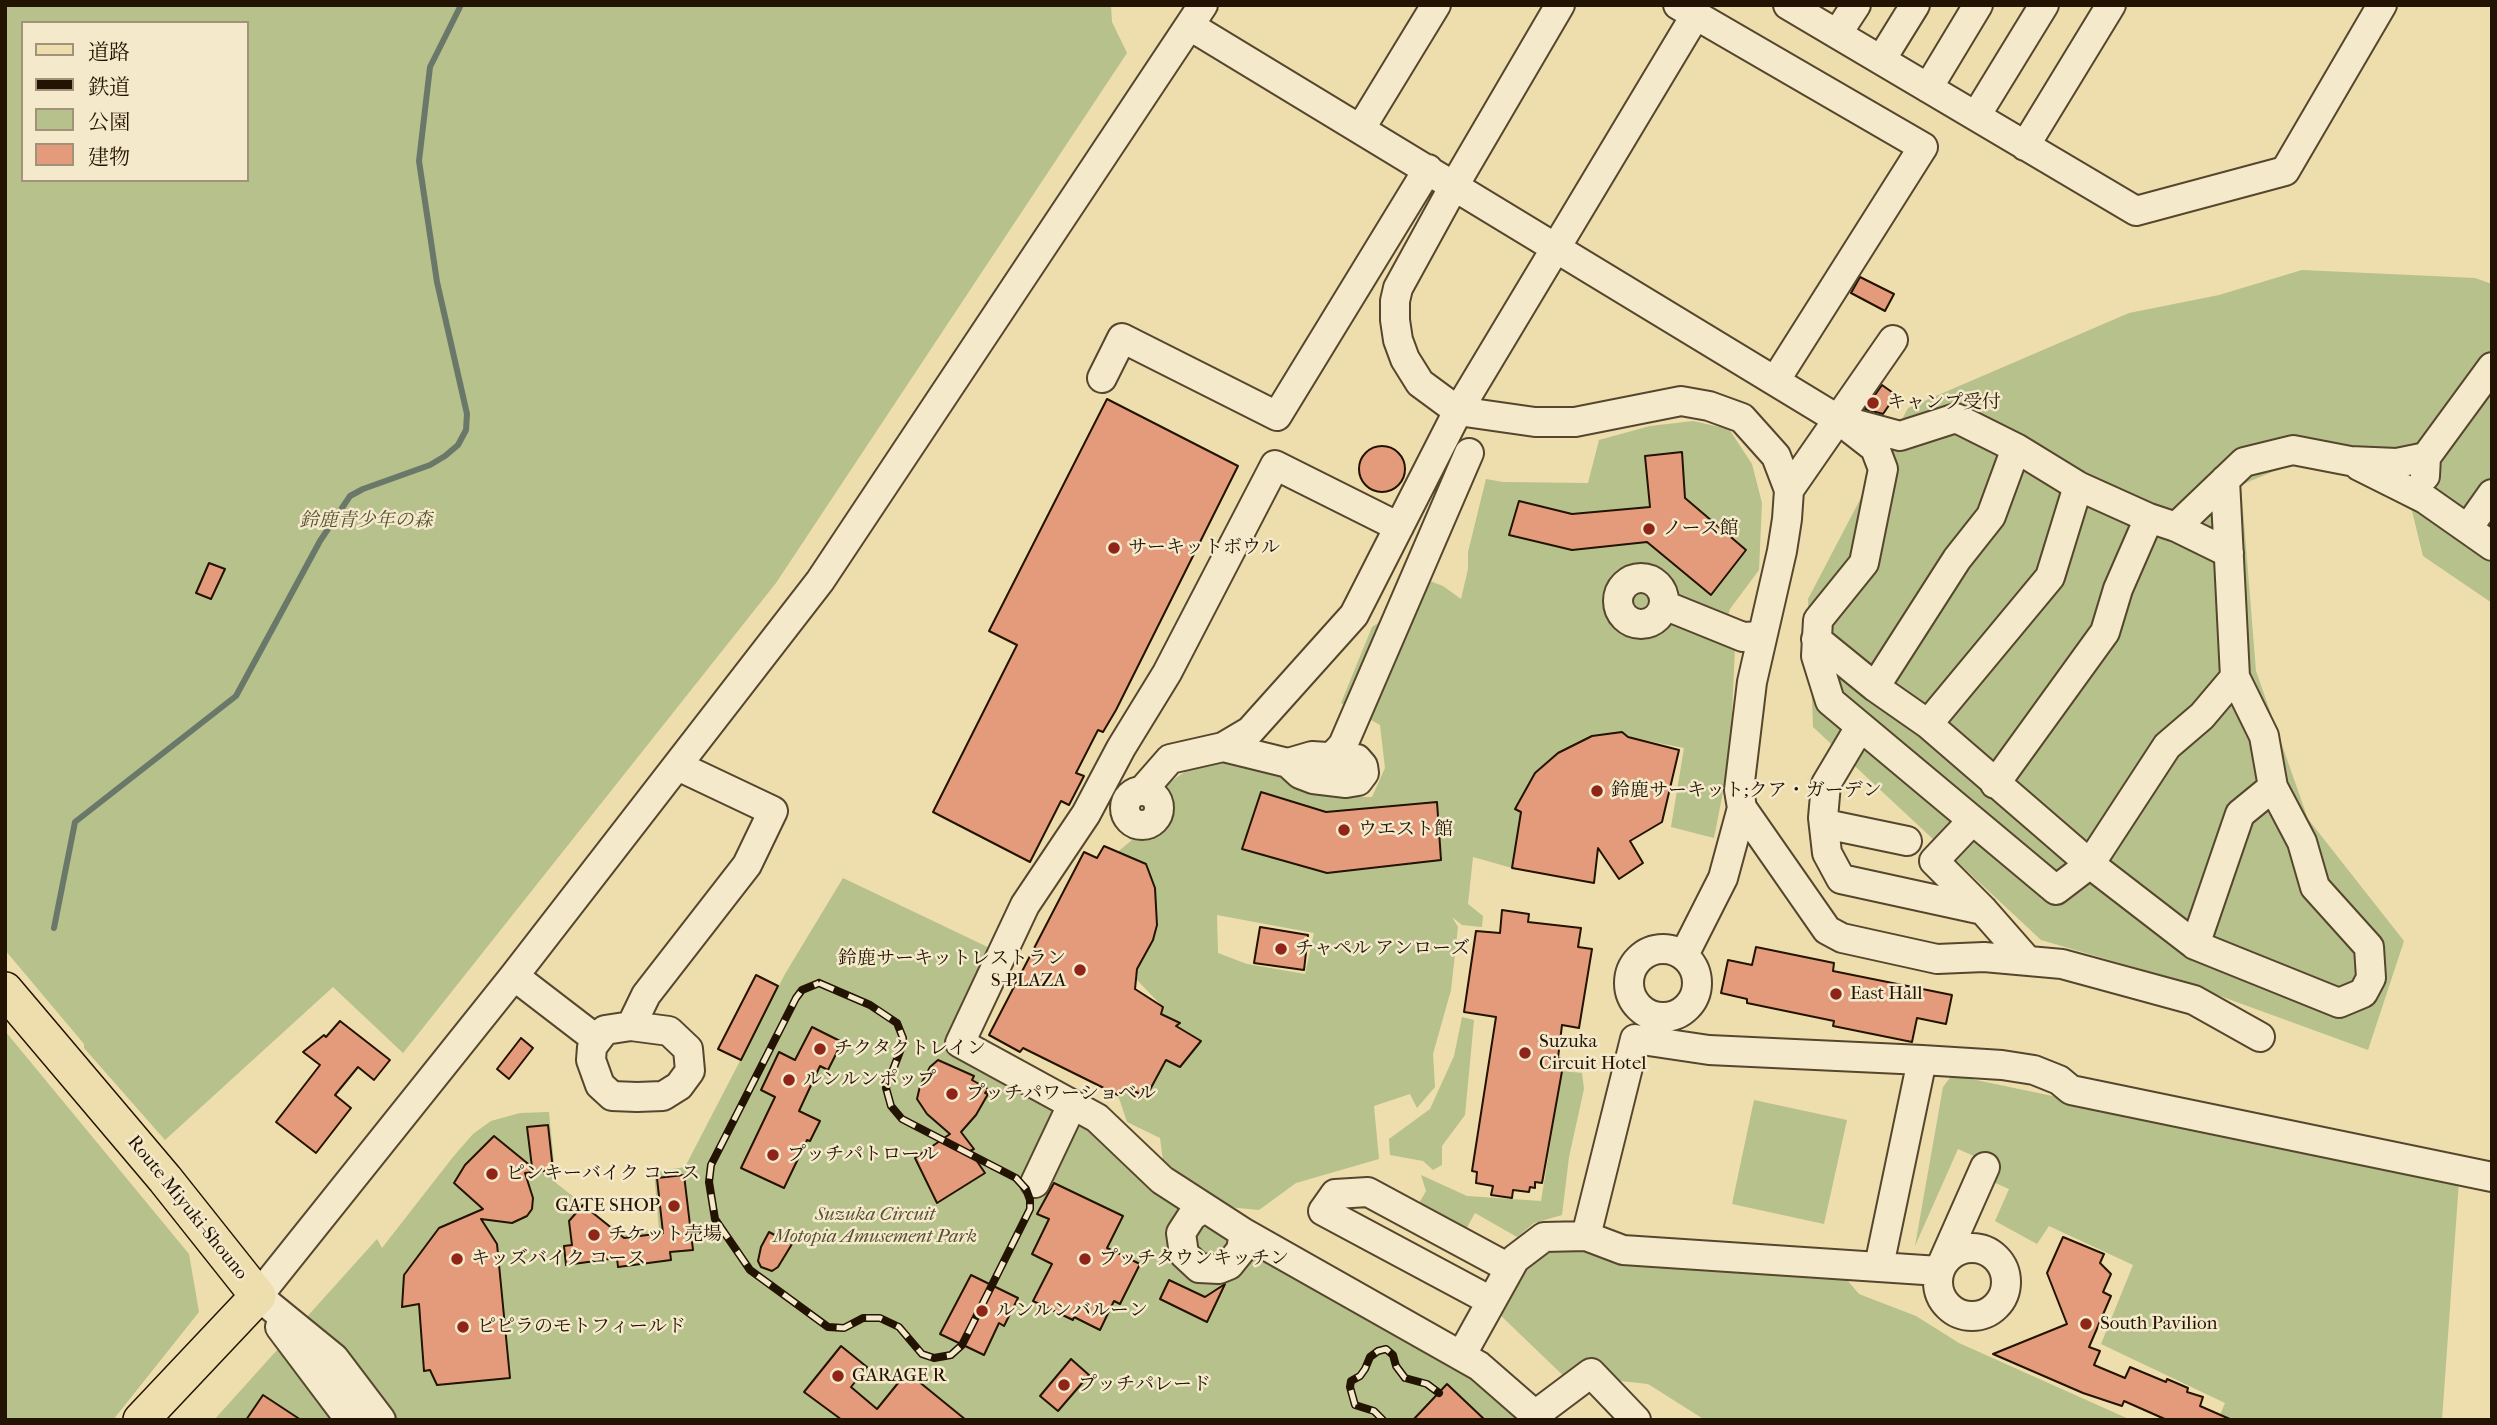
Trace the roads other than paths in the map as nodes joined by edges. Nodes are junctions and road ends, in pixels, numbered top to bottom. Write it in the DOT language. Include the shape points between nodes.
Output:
graph roads {
  1 [pos="1436,5"];
  2 [pos="1560,5"];
  3 [pos="1856,5"];
  4 [pos="1915,5"];
  5 [pos="1978,5"];
  6 [pos="2043,5"];
  7 [pos="2111,5"];
  8 [pos="2382,5"];
  9 [pos="1794,7"];
  10 [pos="1686,10"];
  11 [pos="1197,15"];
  12 [pos="1837,34"];
  13 [pos="1881,61"];
  14 [pos="1927,88"];
  15 [pos="1976,116"];
  16 [pos="1361,128"];
  17 [pos="2025,146"];
  18 [pos="1429,169"];
  19 [pos="1454,186"];
  20 [pos="1556,249"];
  21 [pos="1893,340"];
  22 [pos="2492,368"];
  23 [pos="1102,378"];
  24 [pos="1775,381"];
  25 [pos="1458,411"];
  26 [pos="1839,420"];
  27 [pos="2016,448"];
  28 [pos="1469,453"];
  29 [pos="2426,457"];
  30 [pos="2350,461"];
  31 [pos="2225,480"];
  32 [pos="2078,486"];
  33 [pos="1789,490"];
  34 [pos="2492,494"];
  35 [pos="2425,499"];
  36 [pos="2149,518"];
  37 [pos="1399,527"];
  38 [pos="2176,527"];
  39 [pos="2468,528"];
  40 [pos="2492,546"];
  41 [pos="2229,553"];
  42 [pos="1664,605"];
  43 [pos="1761,636"];
  44 [pos="1816,639"];
  45 [pos="2235,677"];
  46 [pos="1875,687"];
  47 [pos="1928,724"];
  48 [pos="1860,727"];
  49 [pos="1223,747"];
  50 [pos="678,766"];
  51 [pos="1994,784"];
  52 [pos="2273,787"];
  53 [pos="1142,791"];
  54 [pos="1742,808"];
  55 [pos="1972,821"];
  56 [pos="1825,836"];
  57 [pos="1907,841"];
  58 [pos="2090,864"];
  59 [pos="1983,910"];
  60 [pos="2195,945"];
  61 [pos="1684,955"];
  62 [pos="2026,959"];
  63 [pos="514,976"];
  64 [pos="5,989"];
  65 [pos="1654,1016"];
  66 [pos="631,1026"];
  67 [pos="2260,1037"];
  68 [pos="596,1039"];
  69 [pos="1635,1039"];
  70 [pos="1922,1060"];
  71 [pos="1072,1105"];
  72 [pos="1985,1167"];
  73 [pos="2492,1177"];
  74 [pos="1035,1183"];
  75 [pos="1204,1208"];
  76 [pos="1244,1233"];
  77 [pos="1586,1236"];
  78 [pos="1879,1266"];
  79 [pos="1509,1268"];
  80 [pos="258,1296"];
  81 [pos="1491,1301"];
  82 [pos="1461,1356"];
  83 [pos="1538,1417"];
  84 [pos="141,1420"];
  85 [pos="350,1420"];
  86 [pos="381,1420"];
  87 [pos="1636,1420"];
  1 -- 16 [label="street"];
  2 -- 19 [label="street"];
  3 -- 12 [label="street"];
  4 -- 13 [label="street"];
  5 -- 14 [label="street"];
  6 -- 15 [label="street"];
  7 -- 17 [label="street"];
  8 -- 17 [label="street" via="2286,171 2136,211"];
  9 -- 12 [label="street"];
  10 -- 20 [label="street"];
  10 -- 24 [label="street" via="1923,147"];
  11 -- 16 [label="street"];
  11 -- 50 [label="street" via="820,581"];
  12 -- 13 [label="street"];
  13 -- 14 [label="street"];
  14 -- 15 [label="street"];
  15 -- 17 [label="street"];
  16 -- 18 [label="street"];
  18 -- 19 [label="street"];
  18 -- 23 [label="street" via="1277,416 1122,338"];
  19 -- 20 [label="street"];
  19 -- 25 [label="street" via="1398,288 1395,320 1405,359 1420,383"];
  20 -- 24 [label="street"];
  20 -- 25 [label="street"];
  21 -- 26 [label="street"];
  22 -- 29 [label="street"];
  24 -- 26 [label="street"];
  25 -- 33 [label="street" via="1535,422 1575,422 1681,401 1709,405 1742,418 1759,435 1776,456"];
  25 -- 37 [label="street"];
  26 -- 27 [label="street" via="1900,436 1956,418"];
  26 -- 33 [label="street"];
  26 -- 44 [label="street" via="1875,448 1883,469 1864,563 1818,620"];
  27 -- 32 [label="street"];
  27 -- 46 [label="street" via="1991,516"];
  28 -- 49 [label="street" via="1343,745 1331,758 1357,760 1364,773 1358,781 1312,779 1288,762"];
  29 -- 30 [label="street" via="2397,463"];
  29 -- 35 [label="street"];
  30 -- 31 [label="street" via="2293,450 2244,462"];
  30 -- 35 [label="street"];
  31 -- 38 [label="street"];
  31 -- 41 [label="street"];
  32 -- 36 [label="street"];
  32 -- 47 [label="street" via="2050,577"];
  33 -- 43 [label="street" via="1783,551"];
  34 -- 39 [label="street"];
  35 -- 39 [label="street"];
  36 -- 38 [label="street"];
  36 -- 51 [label="street" via="2105,632"];
  37 -- 49 [label="street" via="1354,615 1250,731"];
  37 -- 71 [label="street" via="1275,465 1167,673 1086,814 1025,905 960,1044"];
  38 -- 41 [label="street"];
  39 -- 40 [label="street"];
  41 -- 45 [label="street"];
  42 -- 43 [label="street" via="1743,637"];
  43 -- 54 [label="street" via="1739,790"];
  44 -- 46 [label="street"];
  44 -- 48 [label="street" via="1816,656 1830,701"];
  45 -- 52 [label="street" via="2264,736"];
  45 -- 58 [label="street" via="2202,716 2167,746"];
  46 -- 47 [label="street"];
  47 -- 51 [label="street"];
  48 -- 55 [label="street"];
  48 -- 56 [label="street" via="1826,784"];
  49 -- 53 [label="street" via="1170,760"];
  50 -- 63 [label="street"];
  50 -- 66 [label="street" via="772,811 747,865 646,995"];
  51 -- 58 [label="street"];
  52 -- 60 [label="street" via="2240,814"];
  52 -- 60 [label="street" via="2302,842 2315,887 2369,947 2371,978 2363,993 2339,1003"];
  54 -- 61 [label="street" via="1723,878"];
  54 -- 62 [label="street" via="1827,930 1842,938 1937,959"];
  55 -- 58 [label="street" via="2056,891"];
  55 -- 59 [label="street" via="1934,861"];
  56 -- 57 [label="street" via="1835,826"];
  56 -- 59 [label="street" via="1827,853 1841,879"];
  58 -- 60 [label="street"];
  59 -- 62 [label="street"];
  61 -- 65 [label="street" via="1697,975 1695,998 1679,1014"];
  61 -- 65 [label="street" via="1661,948 1639,957 1633,966 1628,988 1632,998"];
  62 -- 67 [label="street" via="2062,964 2194,1000"];
  63 -- 68 [label="street"];
  63 -- 80 [label="street"];
  64 -- 80 [label="main road, Route Miyuki-Shouno"];
  65 -- 69 [label="street"];
  66 -- 68 [label="street" via="605,1030"];
  66 -- 68 [label="street" via="669,1031 688,1049 690,1070 680,1086 663,1096 612,1096 600,1085 591,1060"];
  69 -- 70 [label="street" via="1709,1050"];
  69 -- 77 [label="street"];
  70 -- 73 [label="street" via="2034,1070 2071,1090"];
  70 -- 78 [label="street"];
  71 -- 74 [label="street"];
  71 -- 75 [label="street" via="1097,1118 1161,1180"];
  72 -- 78 [label="street" via="1940,1268"];
  75 -- 76 [label="street"];
  75 -- 76 [label="street" via="1181,1233 1184,1254 1199,1268 1219,1269 1236,1259"];
  76 -- 82 [label="street"];
  77 -- 78 [label="street" via="1623,1250"];
  77 -- 79 [label="street" via="1544,1237 1515,1258"];
  79 -- 81 [label="street"];
  79 -- 81 [label="street" via="1368,1192 1335,1194 1323,1211"];
  80 -- 84 [label="main road, Route Miyuki-Shouno"];
  80 -- 85 [label="street"];
  80 -- 86 [label="street" via="334,1358"];
  81 -- 82 [label="street"];
  82 -- 83 [label="street"];
  83 -- 87 [label="street" via="1591,1373"];
}
